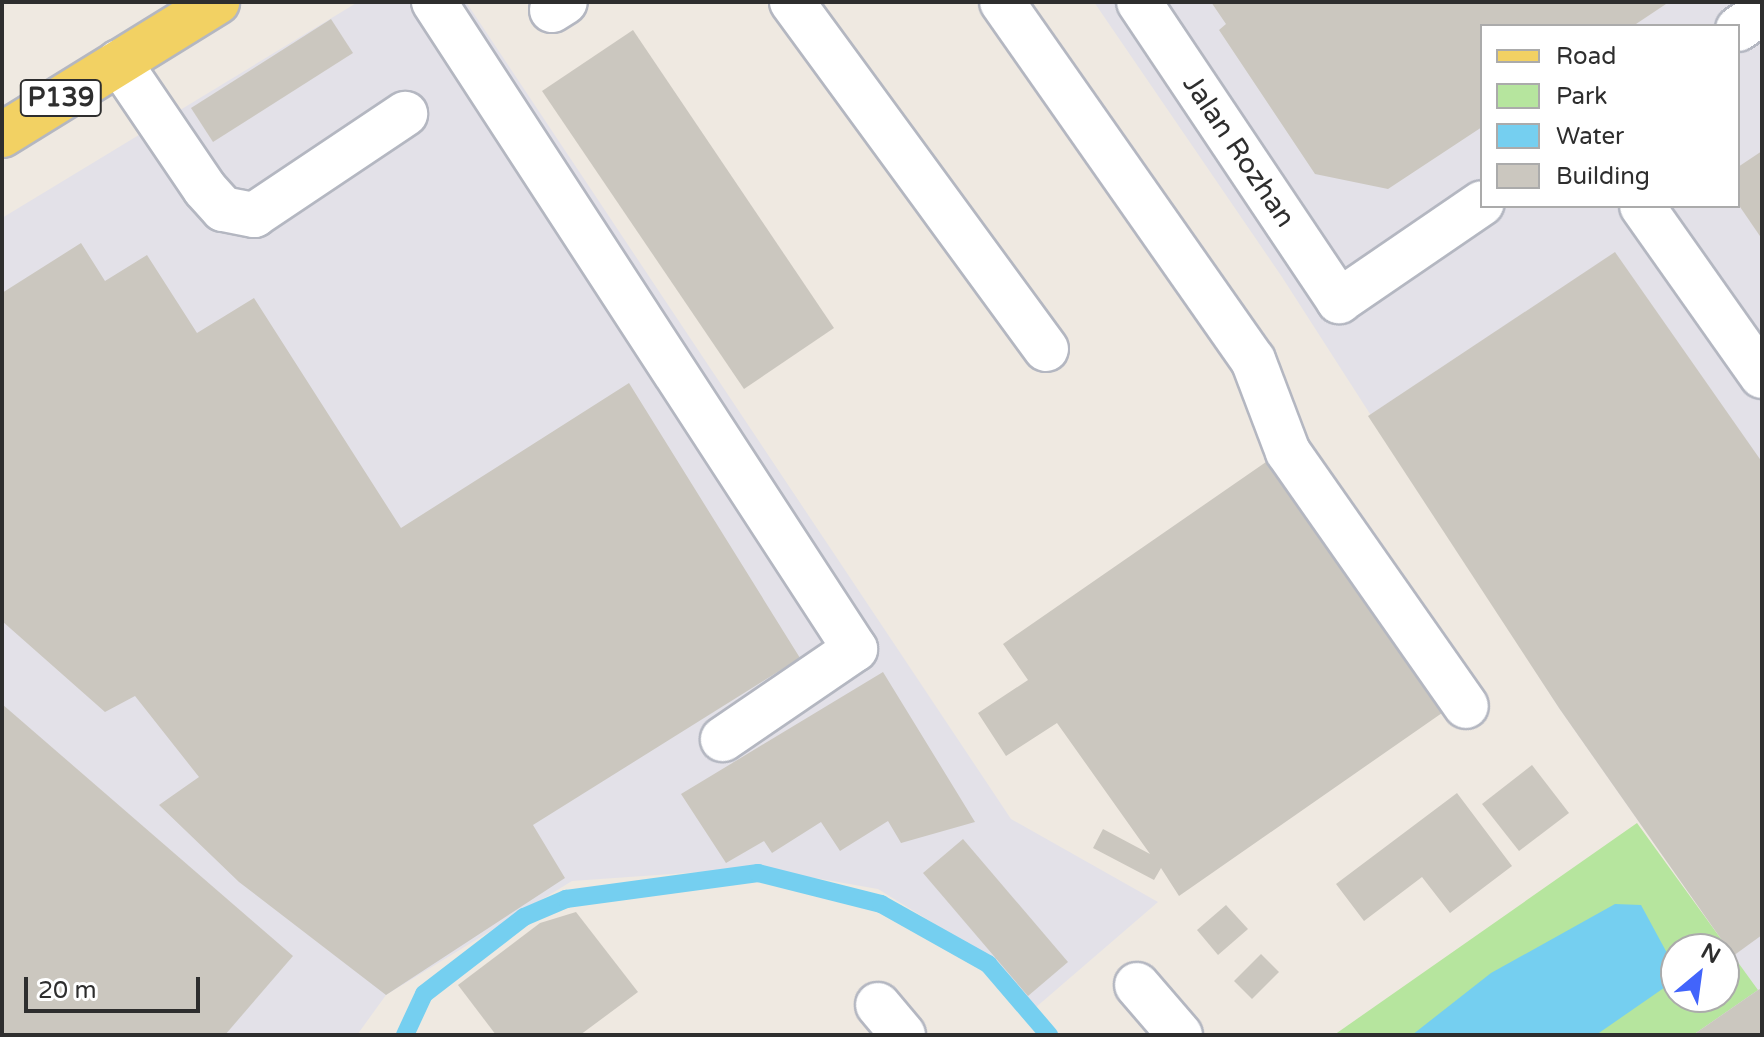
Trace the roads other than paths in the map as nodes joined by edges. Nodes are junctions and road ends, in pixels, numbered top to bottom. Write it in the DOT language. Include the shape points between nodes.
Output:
graph roads {
  1 [pos="217,2"];
  2 [pos="434,2"];
  3 [pos="792,2"];
  4 [pos="1002,2"];
  5 [pos="1153,7"];
  6 [pos="1762,12"];
  7 [pos="1740,28"];
  8 [pos="119,62"];
  9 [pos="405,114"];
  10 [pos="2,135"];
  11 [pos="1480,204"];
  12 [pos="1643,208"];
  13 [pos="1046,349"];
  14 [pos="1762,376"];
  15 [pos="1466,706"];
  16 [pos="723,739"];
  17 [pos="1137,985"];
  18 [pos="1180,1035"];
  1 -- 8 [label="main road, P139"];
  2 -- 16 [label="street" via="855,649"];
  3 -- 13 [label="street"];
  4 -- 15 [label="street" via="1253,360 1288,452"];
  5 -- 11 [label="street, Jalan Rozhan" via="1339,301"];
  6 -- 7 [label="street"];
  8 -- 9 [label="street" via="205,189 223,209 254,215"];
  8 -- 10 [label="main road, P139"];
  12 -- 14 [label="street"];
  17 -- 18 [label="street"];
}
